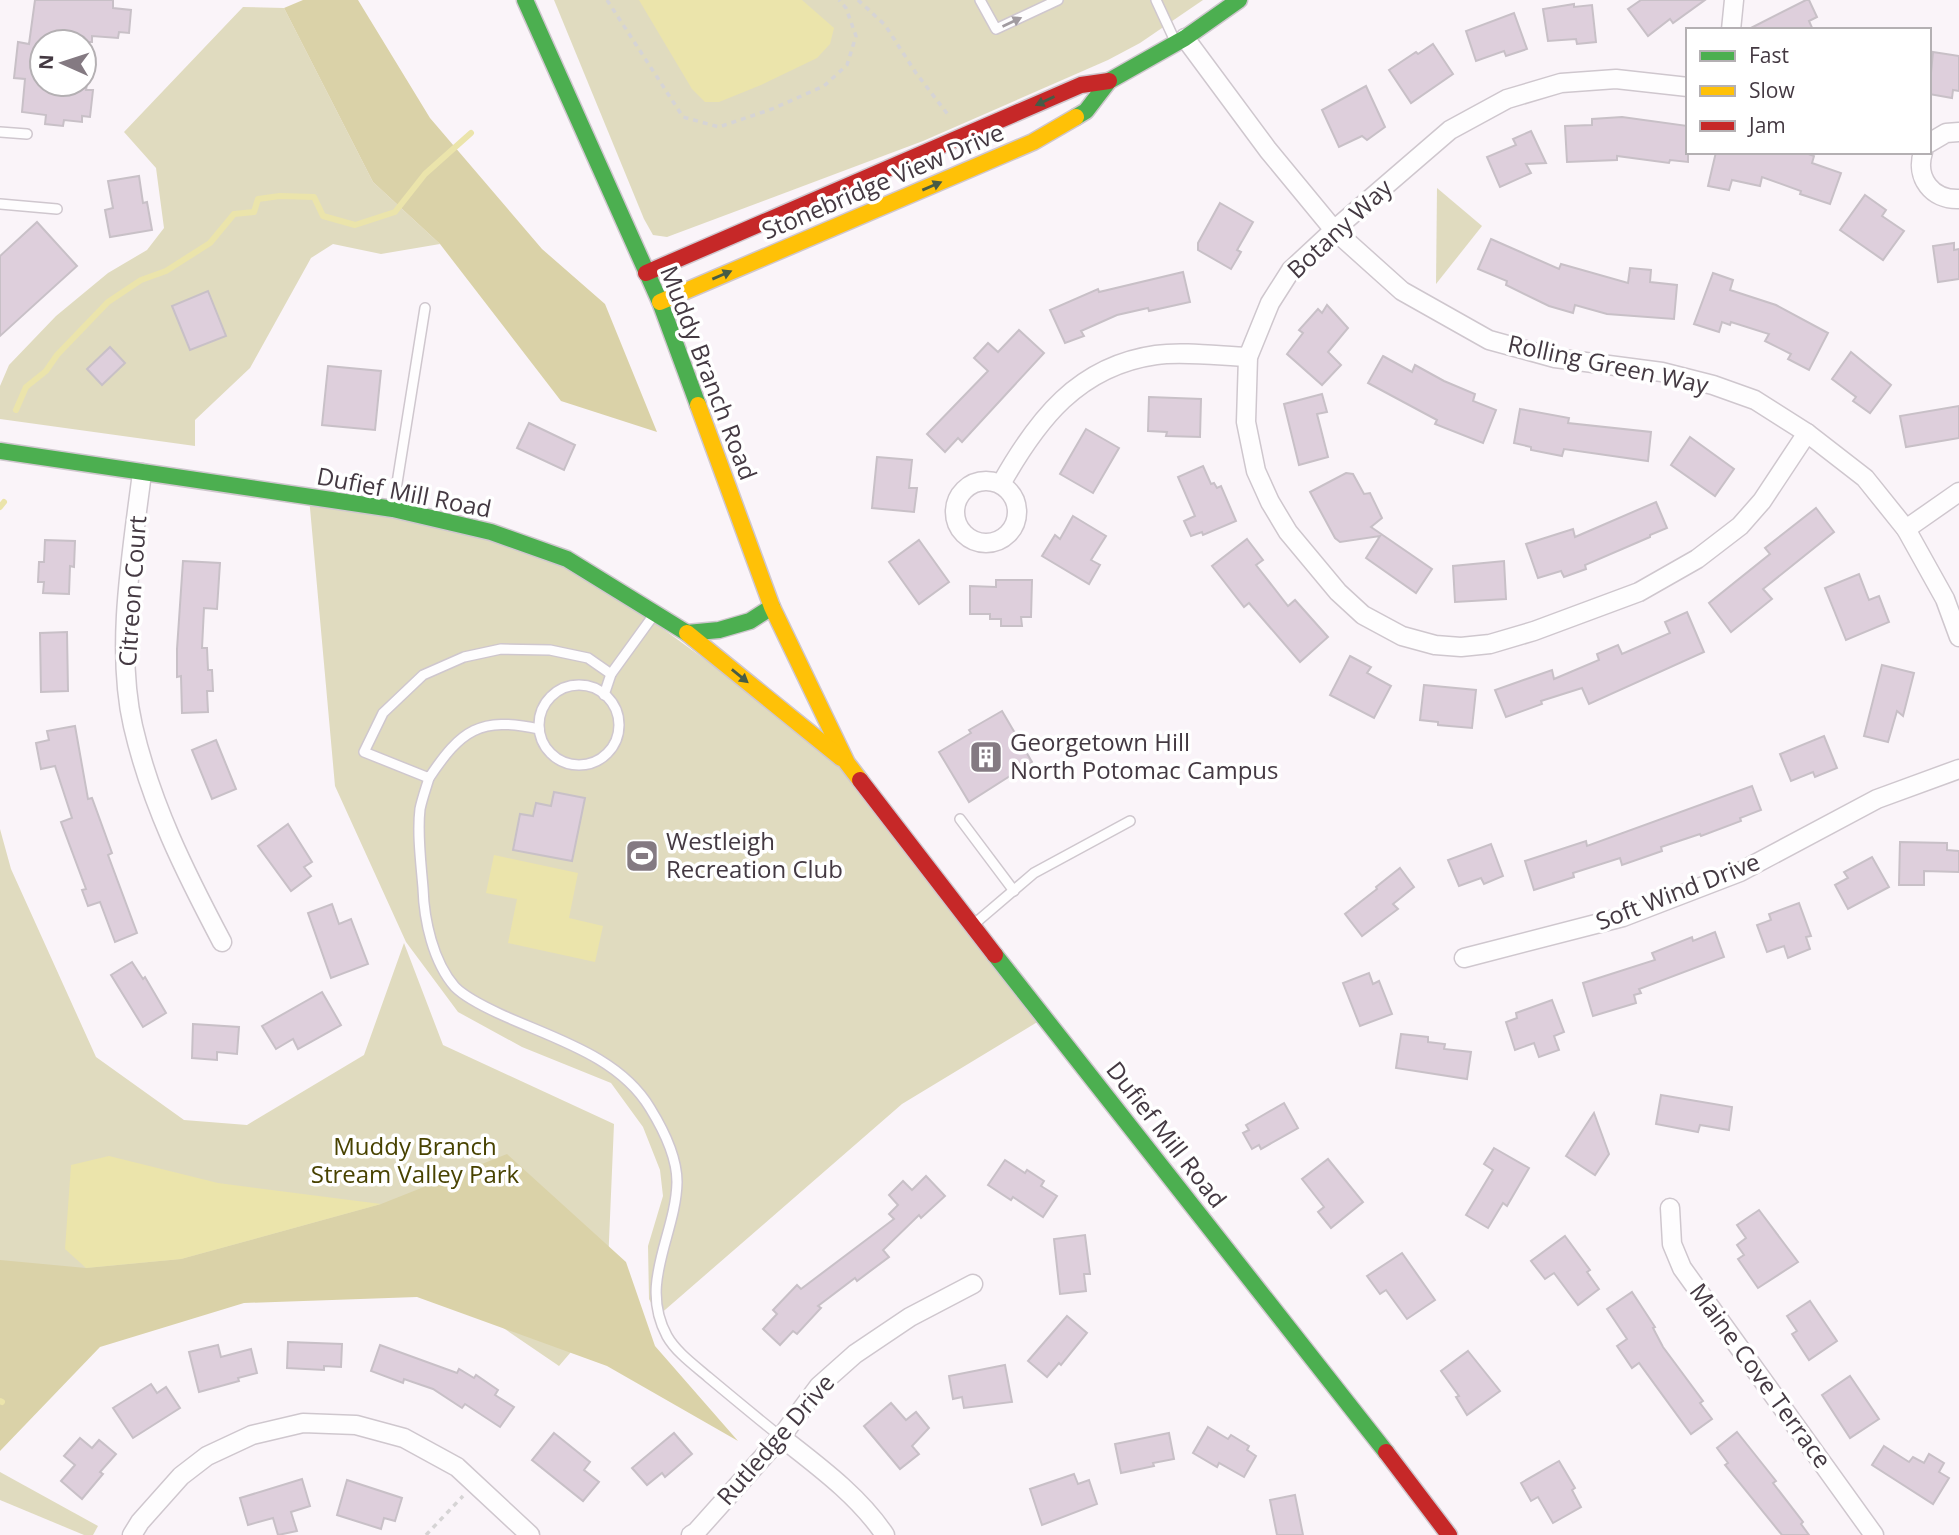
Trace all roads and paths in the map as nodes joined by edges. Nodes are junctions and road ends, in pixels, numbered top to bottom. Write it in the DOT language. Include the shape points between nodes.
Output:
graph roads {
  1 [pos="525,0"];
  2 [pos="607,0"];
  3 [pos="839,0"];
  4 [pos="858,0"];
  5 [pos="980,0"];
  6 [pos="1058,0"];
  7 [pos="1156,0"];
  8 [pos="1239,0"];
  9 [pos="1734,0"];
  10 [pos="1731,28"];
  11 [pos="1180,40"];
  12 [pos="1110,81"];
  13 [pos="1686,88"];
  14 [pos="948,116"];
  15 [pos="0,132"];
  16 [pos="1959,132"];
  17 [pos="27,134"];
  18 [pos="1931,144"];
  19 [pos="1922,154"];
  20 [pos="1959,199"];
  21 [pos="0,204"];
  22 [pos="57,209"];
  23 [pos="1334,230"];
  24 [pos="646,273"];
  25 [pos="660,302"];
  26 [pos="425,309"];
  27 [pos="1248,357"];
  28 [pos="1807,433"];
  29 [pos="0,452"];
  30 [pos="142,473"];
  31 [pos="1001,484"];
  32 [pos="1959,492"];
  33 [pos="393,509"];
  34 [pos="1906,529"];
  35 [pos="772,607"];
  36 [pos="655,613"];
  37 [pos="688,633"];
  38 [pos="1959,636"];
  39 [pos="611,674"];
  40 [pos="604,695"];
  41 [pos="539,729"];
  42 [pos="847,763"];
  43 [pos="1959,769"];
  44 [pos="429,778"];
  45 [pos="960,819"];
  46 [pos="1129,821"];
  47 [pos="1014,891"];
  48 [pos="972,926"];
  49 [pos="222,942"];
  50 [pos="1464,958"];
  51 [pos="1670,1208"];
  52 [pos="973,1284"];
  53 [pos="781,1437"];
  54 [pos="478,1486"];
  55 [pos="132,1535"];
  56 [pos="426,1535"];
  57 [pos="530,1535"];
  58 [pos="691,1535"];
  59 [pos="885,1535"];
  60 [pos="1449,1535"];
  61 [pos="1874,1535"];
  1 -- 24 [label="main road, Muddy Branch Road"];
  2 -- 3 [label="path" via="683,117 719,127 824,86 848,65 856,36"];
  4 -- 14 [label="path" via="885,25"];
  5 -- 6 [label="lane, one-way" via="996,29"];
  7 -- 11 [label="lane"];
  8 -- 11 [label="main road, Stonebridge View Drive"];
  9 -- 10 [label="street"];
  11 -- 12 [label="main road, Stonebridge View Drive"];
  11 -- 23 [label="street, Rolling Green Way"];
  12 -- 24 [label="main road, Stonebridge View Drive, one-way" via="1081,85"];
  25 -- 12 [label="main road, Stonebridge View Drive, one-way" via="1033,142 1086,111"];
  13 -- 23 [label="street, Botany Way" via="1616,79 1561,83 1507,99 1450,130"];
  15 -- 17 [label="lane"];
  16 -- 18 [label="street" via="1946,132"];
  19 -- 20 [label="street" via="1927,187 1946,198"];
  21 -- 22 [label="lane"];
  23 -- 27 [label="street, Botany Way" via="1292,270 1270,303"];
  23 -- 28 [label="street, Rolling Green Way" via="1402,291 1489,340 1555,358 1662,372 1713,385 1755,400"];
  24 -- 25 [label="main road, Muddy Branch Road"];
  25 -- 35 [label="main road, Muddy Branch Road"];
  26 -- 33 [label="lane"];
  27 -- 28 [label="street, Botany Way" via="1246,422 1256,471 1288,532 1363,615 1402,636 1435,645 1490,644 1639,592 1697,559 1740,526"];
  27 -- 31 [label="street" via="1158,354 1093,376 1054,406"];
  28 -- 34 [label="street, Rolling Green Way" via="1866,478"];
  29 -- 30 [label="main road, Dufief Mill Road"];
  30 -- 33 [label="main road, Dufief Mill Road"];
  30 -- 49 [label="street, Citreon Court" via="128,582 126,669 133,725 157,808"];
  32 -- 34 [label="street"];
  33 -- 36 [label="main road, Dufief Mill Road" via="491,531 567,559"];
  34 -- 38 [label="street, Rolling Green Way" via="1945,599"];
  35 -- 37 [label="main road" via="750,621"];
  35 -- 42 [label="main road, Muddy Branch Road"];
  36 -- 37 [label="main road, Dufief Mill Road"];
  36 -- 39 [label="lane"];
  37 -- 42 [label="main road, Dufief Mill Road, one-way"];
  39 -- 40 [label="lane"];
  39 -- 44 [label="lane" via="588,658 550,650 501,649 464,657 423,675 383,713 364,752"];
  40 -- 41 [label="lane" via="580,685 566,687 545,704"];
  40 -- 41 [label="lane" via="613,705 618,730 608,753 598,761 573,765 561,761 550,753"];
  41 -- 44 [label="lane" via="496,724 471,731 449,748"];
  42 -- 48 [label="main road, Dufief Mill Road"];
  43 -- 50 [label="street, Soft Wind Drive" via="1877,799 1740,872 1636,912"];
  44 -- 53 [label="lane" via="420,809 420,838 423,903 433,950 456,987 625,1077 649,1106 670,1145 677,1179 654,1290 658,1316 668,1338 686,1359"];
  45 -- 47 [label="lane"];
  46 -- 47 [label="lane" via="1034,873"];
  47 -- 48 [label="lane"];
  48 -- 60 [label="main road, Dufief Mill Road"];
  51 -- 61 [label="street, Maine Cove Terrace" via="1672,1244 1682,1268"];
  52 -- 53 [label="street, Rutledge Drive" via="910,1317 855,1354 819,1386"];
  53 -- 58 [label="street, Rutledge Drive"];
  53 -- 59 [label="street" via="833,1478"];
  54 -- 55 [label="street" via="457,1467 404,1438 356,1425 303,1423 252,1435 208,1456 181,1476"];
  54 -- 56 [label="path" via="463,1495"];
  54 -- 57 [label="street"];
}
